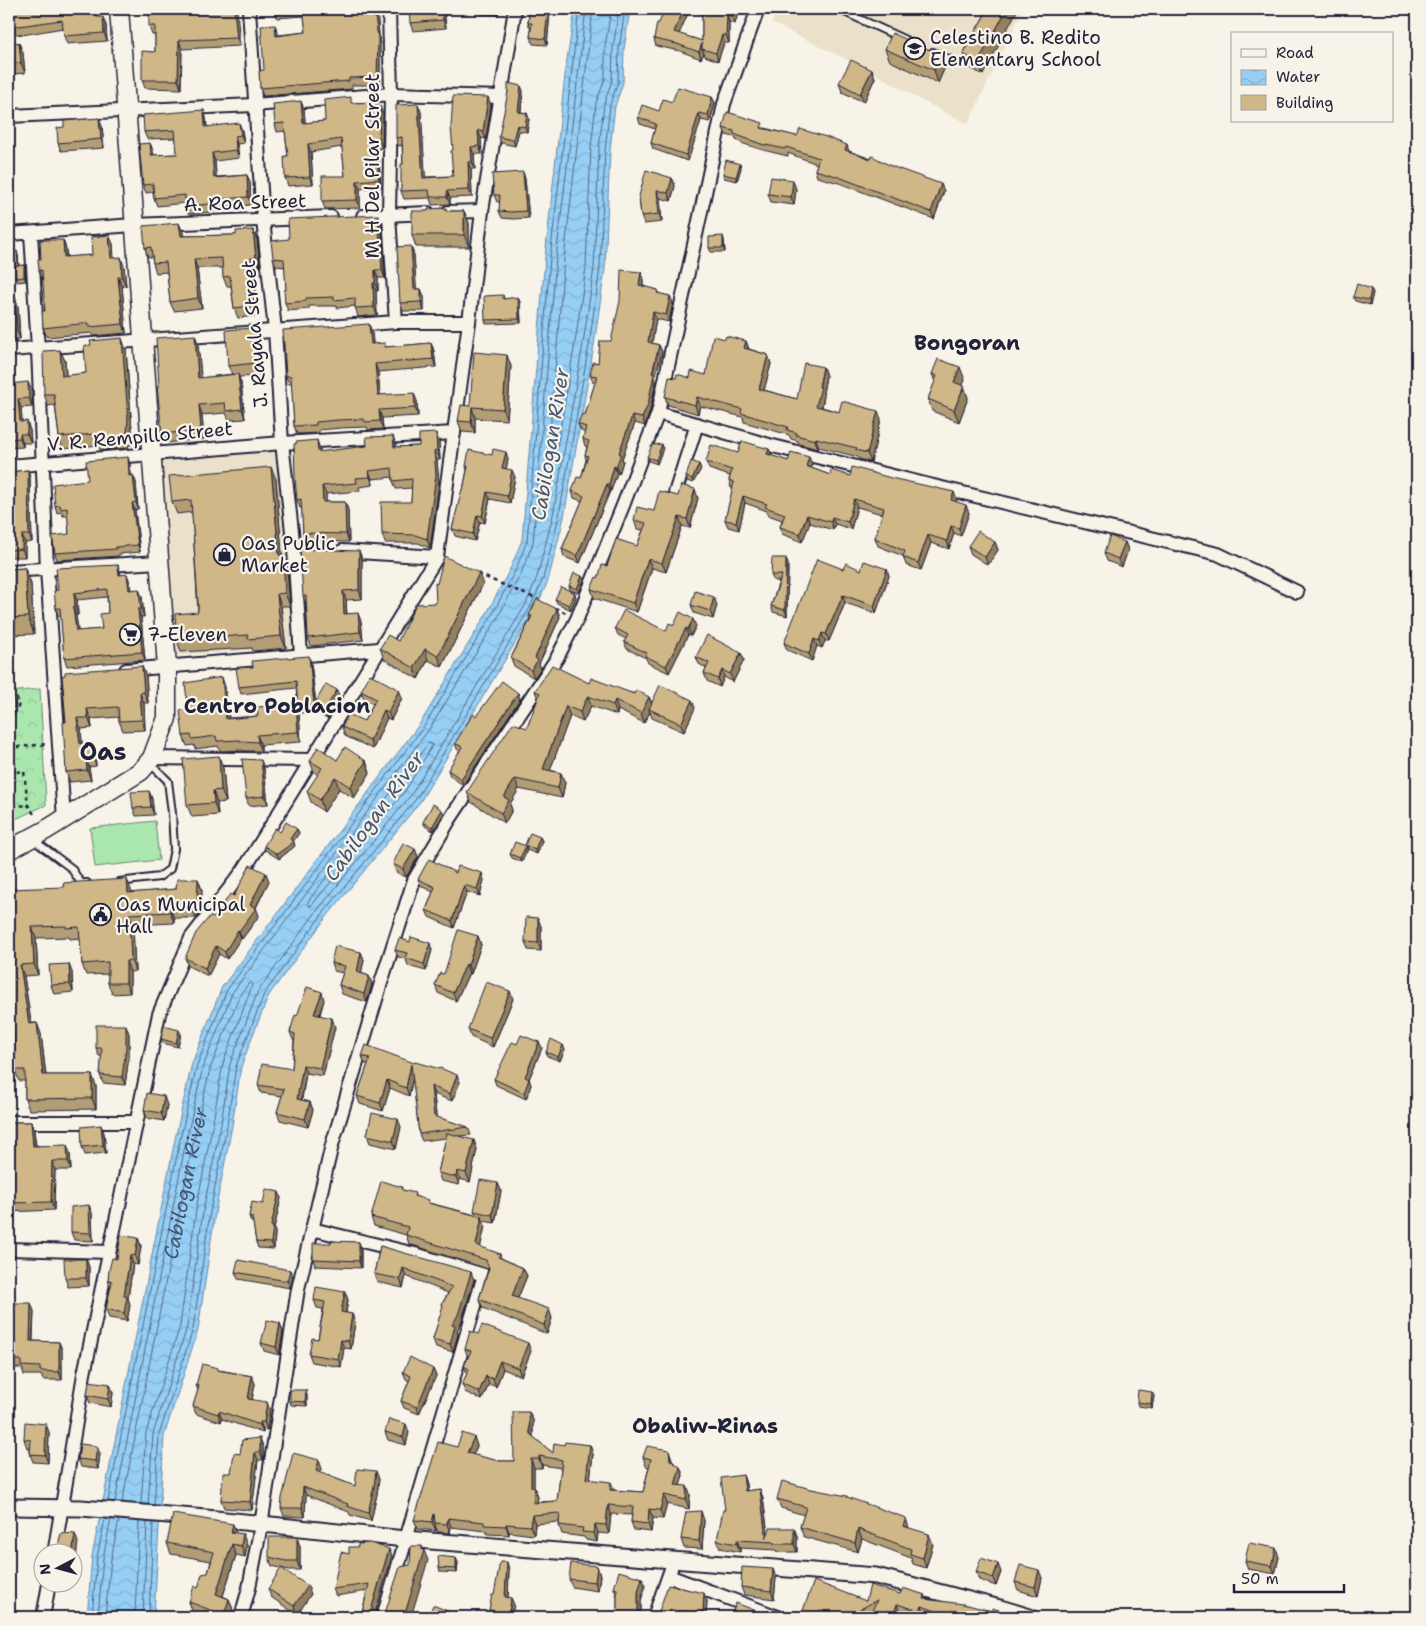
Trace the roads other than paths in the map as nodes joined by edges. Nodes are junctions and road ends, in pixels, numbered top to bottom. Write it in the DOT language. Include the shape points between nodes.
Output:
graph roads {
  1 [pos="118,9"];
  2 [pos="249,9"];
  3 [pos="389,9"];
  4 [pos="515,9"];
  5 [pos="758,9"];
  6 [pos="838,9"];
  7 [pos="919,46"];
  8 [pos="928,50"];
  9 [pos="954,62"];
  10 [pos="391,94"];
  11 [pos="502,97"];
  12 [pos="254,105"];
  13 [pos="125,110"];
  14 [pos="9,116"];
  15 [pos="482,210"];
  16 [pos="389,216"];
  17 [pos="263,220"];
  18 [pos="134,225"];
  19 [pos="31,233"];
  20 [pos="9,234"];
  21 [pos="396,322"];
  22 [pos="469,322"];
  23 [pos="275,330"];
  24 [pos="142,340"];
  25 [pos="38,349"];
  26 [pos="9,350"];
  27 [pos="658,413"];
  28 [pos="697,424"];
  29 [pos="454,433"];
  30 [pos="282,443"];
  31 [pos="150,453"];
  32 [pos="43,463"];
  33 [pos="9,466"];
  34 [pos="675,493"];
  35 [pos="330,550"];
  36 [pos="437,557"];
  37 [pos="159,562"];
  38 [pos="47,569"];
  39 [pos="9,571"];
  40 [pos="1297,592"];
  41 [pos="379,649"];
  42 [pos="301,656"];
  43 [pos="167,667"];
  44 [pos="110,671"];
  45 [pos="151,760"];
  46 [pos="312,760"];
  47 [pos="64,819"];
  48 [pos="31,838"];
  49 [pos="9,850"];
  50 [pos="112,883"];
  51 [pos="96,884"];
  52 [pos="9,1122"];
  53 [pos="135,1122"];
  54 [pos="312,1229"];
  55 [pos="9,1249"];
  56 [pos="109,1252"];
  57 [pos="9,1507"];
  58 [pos="62,1508"];
  59 [pos="261,1525"];
  60 [pos="405,1539"];
  61 [pos="56,1544"];
  62 [pos="674,1560"];
  63 [pos="668,1576"];
  64 [pos="46,1594"];
  65 [pos="43,1617"];
  66 [pos="241,1617"];
  67 [pos="382,1617"];
  68 [pos="654,1617"];
  69 [pos="778,1617"];
  70 [pos="1030,1617"];
  1 -- 13 [label="main road"];
  2 -- 12 [label="street, J. Rayala Street"];
  3 -- 10 [label="street, M H Del Pilar Street"];
  4 -- 11 [label="street"];
  5 -- 27 [label="street" via="724,104"];
  6 -- 7 [label="lane"];
  8 -- 9 [label="lane"];
  10 -- 11 [label="street"];
  10 -- 12 [label="street"];
  10 -- 16 [label="street, M H Del Pilar Street"];
  11 -- 15 [label="street"];
  12 -- 13 [label="street"];
  12 -- 17 [label="street, J. Rayala Street"];
  13 -- 14 [label="street"];
  13 -- 18 [label="main road"];
  15 -- 16 [label="street, A. Roa Street"];
  15 -- 22 [label="street"];
  16 -- 17 [label="street, A. Roa Street"];
  16 -- 21 [label="street, M H Del Pilar Street"];
  17 -- 18 [label="street, A. Roa Street"];
  17 -- 23 [label="street, J. Rayala Street"];
  18 -- 19 [label="street, A. Roa Street"];
  18 -- 24 [label="main road"];
  19 -- 20 [label="street, A. Roa Street"];
  19 -- 25 [label="street"];
  21 -- 22 [label="street"];
  21 -- 23 [label="street"];
  22 -- 29 [label="street"];
  23 -- 24 [label="street"];
  23 -- 30 [label="street, J. Rayala Street"];
  24 -- 25 [label="street"];
  24 -- 31 [label="main road"];
  25 -- 26 [label="street"];
  25 -- 32 [label="street"];
  27 -- 28 [label="street"];
  27 -- 54 [label="street" via="577,619 543,680 450,818 414,880 332,1145"];
  28 -- 34 [label="street"];
  28 -- 40 [label="street" via="921,483 1218,554"];
  29 -- 30 [label="street, V. R. Rempillo Street"];
  29 -- 36 [label="street"];
  30 -- 31 [label="street, V. R. Rempillo Street"];
  30 -- 42 [label="street, J. Rayala Street" via="298,549"];
  31 -- 32 [label="street, V. R. Rempillo Street"];
  31 -- 37 [label="main road"];
  32 -- 33 [label="street, V. R. Rempillo Street"];
  32 -- 38 [label="street"];
  35 -- 36 [label="street"];
  36 -- 41 [label="street"];
  37 -- 38 [label="street"];
  37 -- 43 [label="main road"];
  38 -- 39 [label="street"];
  38 -- 47 [label="street" via="59,675"];
  41 -- 42 [label="street"];
  41 -- 46 [label="street"];
  42 -- 43 [label="street"];
  43 -- 44 [label="street"];
  43 -- 45 [label="main road" via="167,718"];
  45 -- 46 [label="street"];
  45 -- 47 [label="main road" via="141,771"];
  45 -- 50 [label="lane" via="168,782 174,849 170,869 159,877"];
  46 -- 53 [label="street" via="243,871 191,938 158,1014"];
  47 -- 48 [label="main road"];
  48 -- 49 [label="main road"];
  48 -- 51 [label="lane" via="71,868 82,883"];
  52 -- 53 [label="street"];
  53 -- 56 [label="street"];
  54 -- 59 [label="street" via="298,1289"];
  54 -- 60 [label="street" via="415,1254 484,1276"];
  55 -- 56 [label="street"];
  56 -- 58 [label="street" via="84,1374"];
  57 -- 58 [label="street"];
  58 -- 59 [label="street"];
  58 -- 61 [label="street"];
  59 -- 60 [label="street"];
  59 -- 66 [label="street"];
  60 -- 62 [label="street"];
  60 -- 67 [label="street"];
  62 -- 63 [label="street"];
  62 -- 70 [label="street" via="876,1576"];
  63 -- 68 [label="street"];
  63 -- 69 [label="street"];
  64 -- 65 [label="street"];
}
